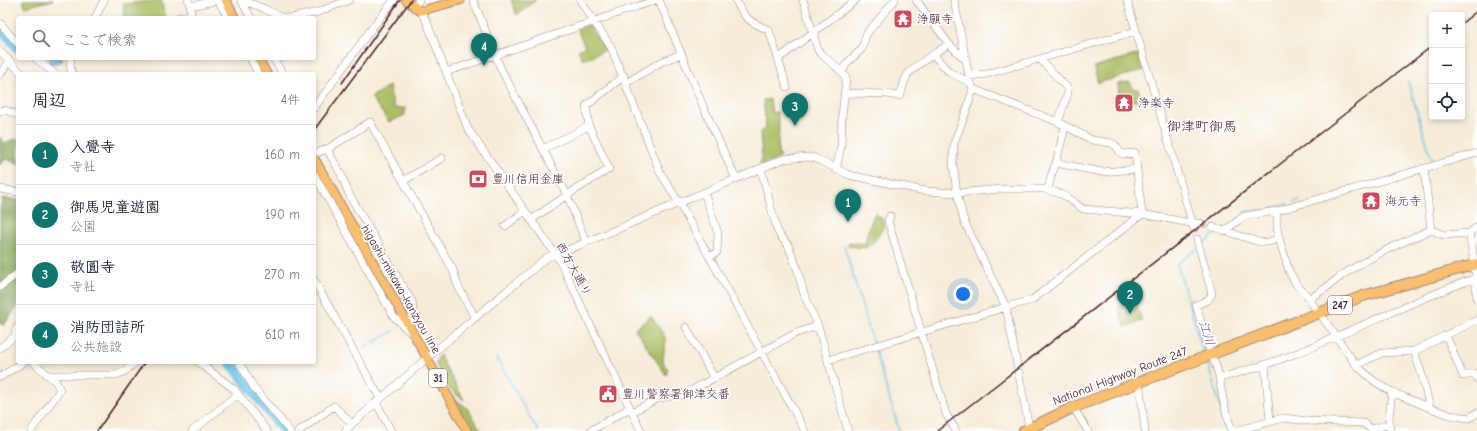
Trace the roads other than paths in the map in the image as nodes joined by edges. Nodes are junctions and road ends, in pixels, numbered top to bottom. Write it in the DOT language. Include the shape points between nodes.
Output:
graph roads {
  1 [pos="104,0"];
  2 [pos="218,0"];
  3 [pos="226,0"];
  4 [pos="242,0"];
  5 [pos="348,0"];
  6 [pos="394,0"];
  7 [pos="406,0"];
  8 [pos="461,0"];
  9 [pos="473,0"];
  10 [pos="580,0"];
  11 [pos="656,0"];
  12 [pos="659,0"];
  13 [pos="736,0"];
  14 [pos="803,0"];
  15 [pos="856,0"];
  16 [pos="894,0"];
  17 [pos="916,0"];
  18 [pos="954,0"];
  19 [pos="1127,0"];
  20 [pos="189,2"];
  21 [pos="418,6"];
  22 [pos="96,16"];
  23 [pos="184,16"];
  24 [pos="227,16"];
  25 [pos="234,16"];
  26 [pos="250,16"];
  27 [pos="281,16"];
  28 [pos="301,16"];
  29 [pos="594,21"];
  30 [pos="0,23"];
  31 [pos="1136,31"];
  32 [pos="813,33"];
  33 [pos="16,42"];
  34 [pos="949,44"];
  35 [pos="0,51"];
  36 [pos="681,54"];
  37 [pos="494,55"];
  38 [pos="934,55"];
  39 [pos="1040,58"];
  40 [pos="778,59"];
  41 [pos="9,60"];
  42 [pos="37,60"];
  43 [pos="71,60"];
  44 [pos="251,60"];
  45 [pos="259,60"];
  46 [pos="274,60"];
  47 [pos="966,60"];
  48 [pos="20,72"];
  49 [pos="52,72"];
  50 [pos="72,72"];
  51 [pos="257,72"];
  52 [pos="266,72"];
  53 [pos="282,72"];
  54 [pos="446,72"];
  55 [pos="842,72"];
  56 [pos="0,75"];
  57 [pos="625,79"];
  58 [pos="971,83"];
  59 [pos="787,87"];
  60 [pos="844,93"];
  61 [pos="316,105"];
  62 [pos="0,111"];
  63 [pos="16,114"];
  64 [pos="1058,122"];
  65 [pos="589,126"];
  66 [pos="1065,127"];
  67 [pos="327,149"];
  68 [pos="543,149"];
  69 [pos="316,153"];
  70 [pos="1477,153"];
  71 [pos="442,158"];
  72 [pos="316,162"];
  73 [pos="1056,163"];
  74 [pos="1424,168"];
  75 [pos="761,169"];
  76 [pos="1137,169"];
  77 [pos="836,170"];
  78 [pos="316,178"];
  79 [pos="736,179"];
  80 [pos="403,181"];
  81 [pos="0,189"];
  82 [pos="1048,190"];
  83 [pos="16,192"];
  84 [pos="704,192"];
  85 [pos="957,193"];
  86 [pos="567,195"];
  87 [pos="679,202"];
  88 [pos="525,211"];
  89 [pos="1277,211"];
  90 [pos="1142,214"];
  91 [pos="890,216"];
  92 [pos="531,220"];
  93 [pos="1200,223"];
  94 [pos="505,226"];
  95 [pos="1192,226"];
  96 [pos="1213,227"];
  97 [pos="1477,227"];
  98 [pos="1226,230"];
  99 [pos="1431,230"];
  100 [pos="1469,233"];
  101 [pos="1279,238"];
  102 [pos="1197,239"];
  103 [pos="586,242"];
  104 [pos="554,254"];
  105 [pos="710,257"];
  106 [pos="1476,269"];
  107 [pos="16,275"];
  108 [pos="316,284"];
  109 [pos="0,287"];
  110 [pos="1309,298"];
  111 [pos="1477,299"];
  112 [pos="1006,307"];
  113 [pos="1320,316"];
  114 [pos="475,318"];
  115 [pos="1477,320"];
  116 [pos="408,326"];
  117 [pos="818,326"];
  118 [pos="686,327"];
  119 [pos="16,329"];
  120 [pos="922,332"];
  121 [pos="1446,335"];
  122 [pos="414,336"];
  123 [pos="1336,336"];
  124 [pos="0,348"];
  125 [pos="1414,351"];
  126 [pos="762,352"];
  127 [pos="427,358"];
  128 [pos="1208,359"];
  129 [pos="828,360"];
  130 [pos="21,364"];
  131 [pos="35,364"];
  132 [pos="134,364"];
  133 [pos="200,364"];
  134 [pos="240,364"];
  135 [pos="1265,365"];
  136 [pos="1356,365"];
  137 [pos="48,375"];
  138 [pos="0,377"];
  139 [pos="714,378"];
  140 [pos="1220,378"];
  141 [pos="1477,379"];
  142 [pos="1140,388"];
  143 [pos="1392,392"];
  144 [pos="238,394"];
  145 [pos="378,400"];
  146 [pos="1430,408"];
  147 [pos="631,410"];
  148 [pos="1076,412"];
  149 [pos="1477,413"];
  150 [pos="1270,421"];
  151 [pos="352,424"];
  152 [pos="1390,428"];
  153 [pos="1030,430"];
  154 [pos="31,431"];
  155 [pos="192,431"];
  156 [pos="267,431"];
  157 [pos="290,431"];
  158 [pos="299,431"];
  159 [pos="345,431"];
  160 [pos="391,431"];
  161 [pos="467,431"];
  162 [pos="590,431"];
  163 [pos="641,431"];
  164 [pos="805,431"];
  165 [pos="848,431"];
  166 [pos="956,431"];
  167 [pos="1088,431"];
  168 [pos="1145,431"];
  169 [pos="1232,431"];
  170 [pos="1235,431"];
  1 -- 22 [label="street"];
  2 -- 20 [label="street" via="196,5"];
  2 -- 24 [label="street"];
  3 -- 25 [label="main road"];
  4 -- 26 [label="street"];
  4 -- 27 [label="street"];
  5 -- 28 [label="street"];
  6 -- 61 [label="street"];
  7 -- 21 [label="main road"];
  8 -- 21 [label="main road"];
  9 -- 37 [label="street"];
  10 -- 29 [label="street"];
  11 -- 29 [label="street"];
  12 -- 36 [label="street"];
  13 -- 40 [label="street" via="742,14 754,24 769,30"];
  14 -- 32 [label="street"];
  15 -- 32 [label="street"];
  16 -- 55 [label="street" via="867,33 862,50"];
  17 -- 34 [label="street"];
  18 -- 47 [label="street"];
  19 -- 31 [label="street"];
  20 -- 23 [label="street" via="191,14"];
  21 -- 54 [label="street, 西方大通り"];
  29 -- 37 [label="street"];
  29 -- 57 [label="street" via="611,47"];
  30 -- 33 [label="street"];
  31 -- 39 [label="street"];
  31 -- 95 [label="street"];
  32 -- 40 [label="street"];
  32 -- 55 [label="street" via="820,53"];
  34 -- 38 [label="street"];
  34 -- 47 [label="street"];
  35 -- 41 [label="street"];
  36 -- 57 [label="street"];
  36 -- 79 [label="street"];
  37 -- 54 [label="street"];
  37 -- 68 [label="street"];
  38 -- 58 [label="street" via="949,72"];
  38 -- 60 [label="street" via="908,73 899,96"];
  39 -- 58 [label="street" via="987,74"];
  39 -- 64 [label="street" via="1068,89"];
  40 -- 59 [label="street"];
  41 -- 48 [label="street"];
  41 -- 56 [label="street"];
  42 -- 49 [label="street"];
  43 -- 50 [label="street"];
  44 -- 51 [label="street"];
  45 -- 52 [label="main road"];
  46 -- 53 [label="street"];
  47 -- 58 [label="street"];
  54 -- 88 [label="street, 西方大通り" via="468,129"];
  55 -- 60 [label="street" via="846,78"];
  57 -- 65 [label="street" via="586,106"];
  57 -- 87 [label="street" via="654,160"];
  58 -- 64 [label="street"];
  58 -- 85 [label="street" via="967,109 954,143 953,164"];
  60 -- 77 [label="street" via="841,146"];
  62 -- 63 [label="street"];
  64 -- 66 [label="street"];
  65 -- 68 [label="street"];
  65 -- 86 [label="street" via="609,169"];
  66 -- 73 [label="street"];
  66 -- 76 [label="street" via="1092,140 1111,143 1123,154 1136,153"];
  67 -- 69 [label="street"];
  67 -- 80 [label="street" via="370,122"];
  67 -- 116 [label="street" via="349,194 413,304"];
  68 -- 86 [label="street"];
  70 -- 74 [label="street"];
  71 -- 80 [label="street"];
  72 -- 116 [label="main road, higashi-mikawa-kanzyou line / 31"];
  73 -- 76 [label="street" via="1102,172"];
  73 -- 82 [label="street"];
  74 -- 89 [label="street"];
  74 -- 99 [label="street"];
  75 -- 77 [label="street" via="783,160 808,157 815,158"];
  75 -- 79 [label="street"];
  75 -- 117 [label="street" via="777,230 788,245 798,268 804,294"];
  76 -- 90 [label="street"];
  77 -- 85 [label="street" via="866,180"];
  78 -- 122 [label="street" via="394,317"];
  79 -- 84 [label="street"];
  80 -- 114 [label="street" via="454,270 458,286"];
  81 -- 83 [label="street"];
  82 -- 85 [label="street" via="1001,189"];
  82 -- 90 [label="street" via="1064,196 1083,209"];
  84 -- 87 [label="street"];
  84 -- 105 [label="street" via="718,233 717,252"];
  85 -- 112 [label="street" via="964,221"];
  86 -- 92 [label="street"];
  86 -- 103 [label="street"];
  87 -- 103 [label="street"];
  87 -- 105 [label="street"];
  88 -- 92 [label="street, 西方大通り"];
  88 -- 94 [label="street"];
  89 -- 98 [label="street" via="1244,216"];
  89 -- 101 [label="street"];
  90 -- 95 [label="street"];
  90 -- 112 [label="street" via="1032,300"];
  91 -- 120 [label="street" via="888,221"];
  92 -- 104 [label="street, 西方大通り"];
  93 -- 95 [label="street"];
  96 -- 98 [label="street"];
  97 -- 100 [label="street"];
  98 -- 101 [label="street" via="1259,242"];
  99 -- 100 [label="street" via="1444,235"];
  99 -- 110 [label="street" via="1391,246 1346,272 1319,294"];
  100 -- 106 [label="street"];
  101 -- 110 [label="street" via="1296,284"];
  102 -- 128 [label="street" via="1212,294 1208,300 1196,305"];
  103 -- 104 [label="street" via="560,254"];
  104 -- 114 [label="street"];
  104 -- 147 [label="street, 西方大通り" via="563,266"];
  105 -- 126 [label="street"];
  106 -- 111 [label="street"];
  106 -- 113 [label="highway, National Highway Route 247 / 247"];
  106 -- 123 [label="street" via="1449,288"];
  107 -- 109 [label="street"];
  108 -- 145 [label="street"];
  110 -- 113 [label="street"];
  112 -- 120 [label="street"];
  112 -- 153 [label="street"];
  113 -- 123 [label="street"];
  113 -- 128 [label="highway, National Highway Route 247 / 247"];
  114 -- 127 [label="street"];
  115 -- 121 [label="street"];
  116 -- 122 [label="main road, higashi-mikawa-kanzyou line / 31"];
  117 -- 126 [label="street" via="796,333"];
  117 -- 129 [label="street"];
  118 -- 139 [label="street"];
  119 -- 124 [label="street" via="15,336"];
  120 -- 129 [label="street"];
  120 -- 166 [label="street" via="946,414"];
  121 -- 125 [label="street"];
  121 -- 141 [label="street" via="1463,376 1474,373"];
  122 -- 127 [label="main road, higashi-mikawa-kanzyou line / 31"];
  123 -- 135 [label="street"];
  123 -- 136 [label="street"];
  125 -- 136 [label="street" via="1382,353"];
  125 -- 146 [label="street"];
  126 -- 139 [label="street"];
  126 -- 164 [label="street"];
  127 -- 145 [label="street"];
  127 -- 161 [label="main road, higashi-mikawa-kanzyou line / 31"];
  128 -- 140 [label="street"];
  128 -- 142 [label="highway, National Highway Route 247 / 247"];
  128 -- 153 [label="highway, National Highway Route 247 / 247" via="1072,408"];
  129 -- 165 [label="street"];
  130 -- 138 [label="street"];
  131 -- 137 [label="street"];
  132 -- 137 [label="street" via="116,376"];
  133 -- 144 [label="street"];
  134 -- 157 [label="street" via="254,388"];
  135 -- 140 [label="street"];
  135 -- 150 [label="street"];
  136 -- 143 [label="street"];
  137 -- 154 [label="street" via="60,390"];
  139 -- 147 [label="street" via="685,394 659,398"];
  140 -- 169 [label="street" via="1224,405"];
  142 -- 148 [label="highway, National Highway Route 247 / 247"];
  142 -- 168 [label="street"];
  143 -- 146 [label="street"];
  143 -- 152 [label="street"];
  144 -- 155 [label="street"];
  144 -- 156 [label="street"];
  145 -- 151 [label="street"];
  145 -- 160 [label="street"];
  146 -- 149 [label="street" via="1469,418"];
  147 -- 162 [label="street"];
  147 -- 163 [label="street, 西方大通り"];
  148 -- 153 [label="highway, National Highway Route 247 / 247"];
  148 -- 167 [label="street"];
  150 -- 152 [label="street" via="1283,418 1363,423 1371,429"];
  150 -- 170 [label="street"];
  151 -- 158 [label="street" via="334,406"];
  151 -- 159 [label="street"];
}
